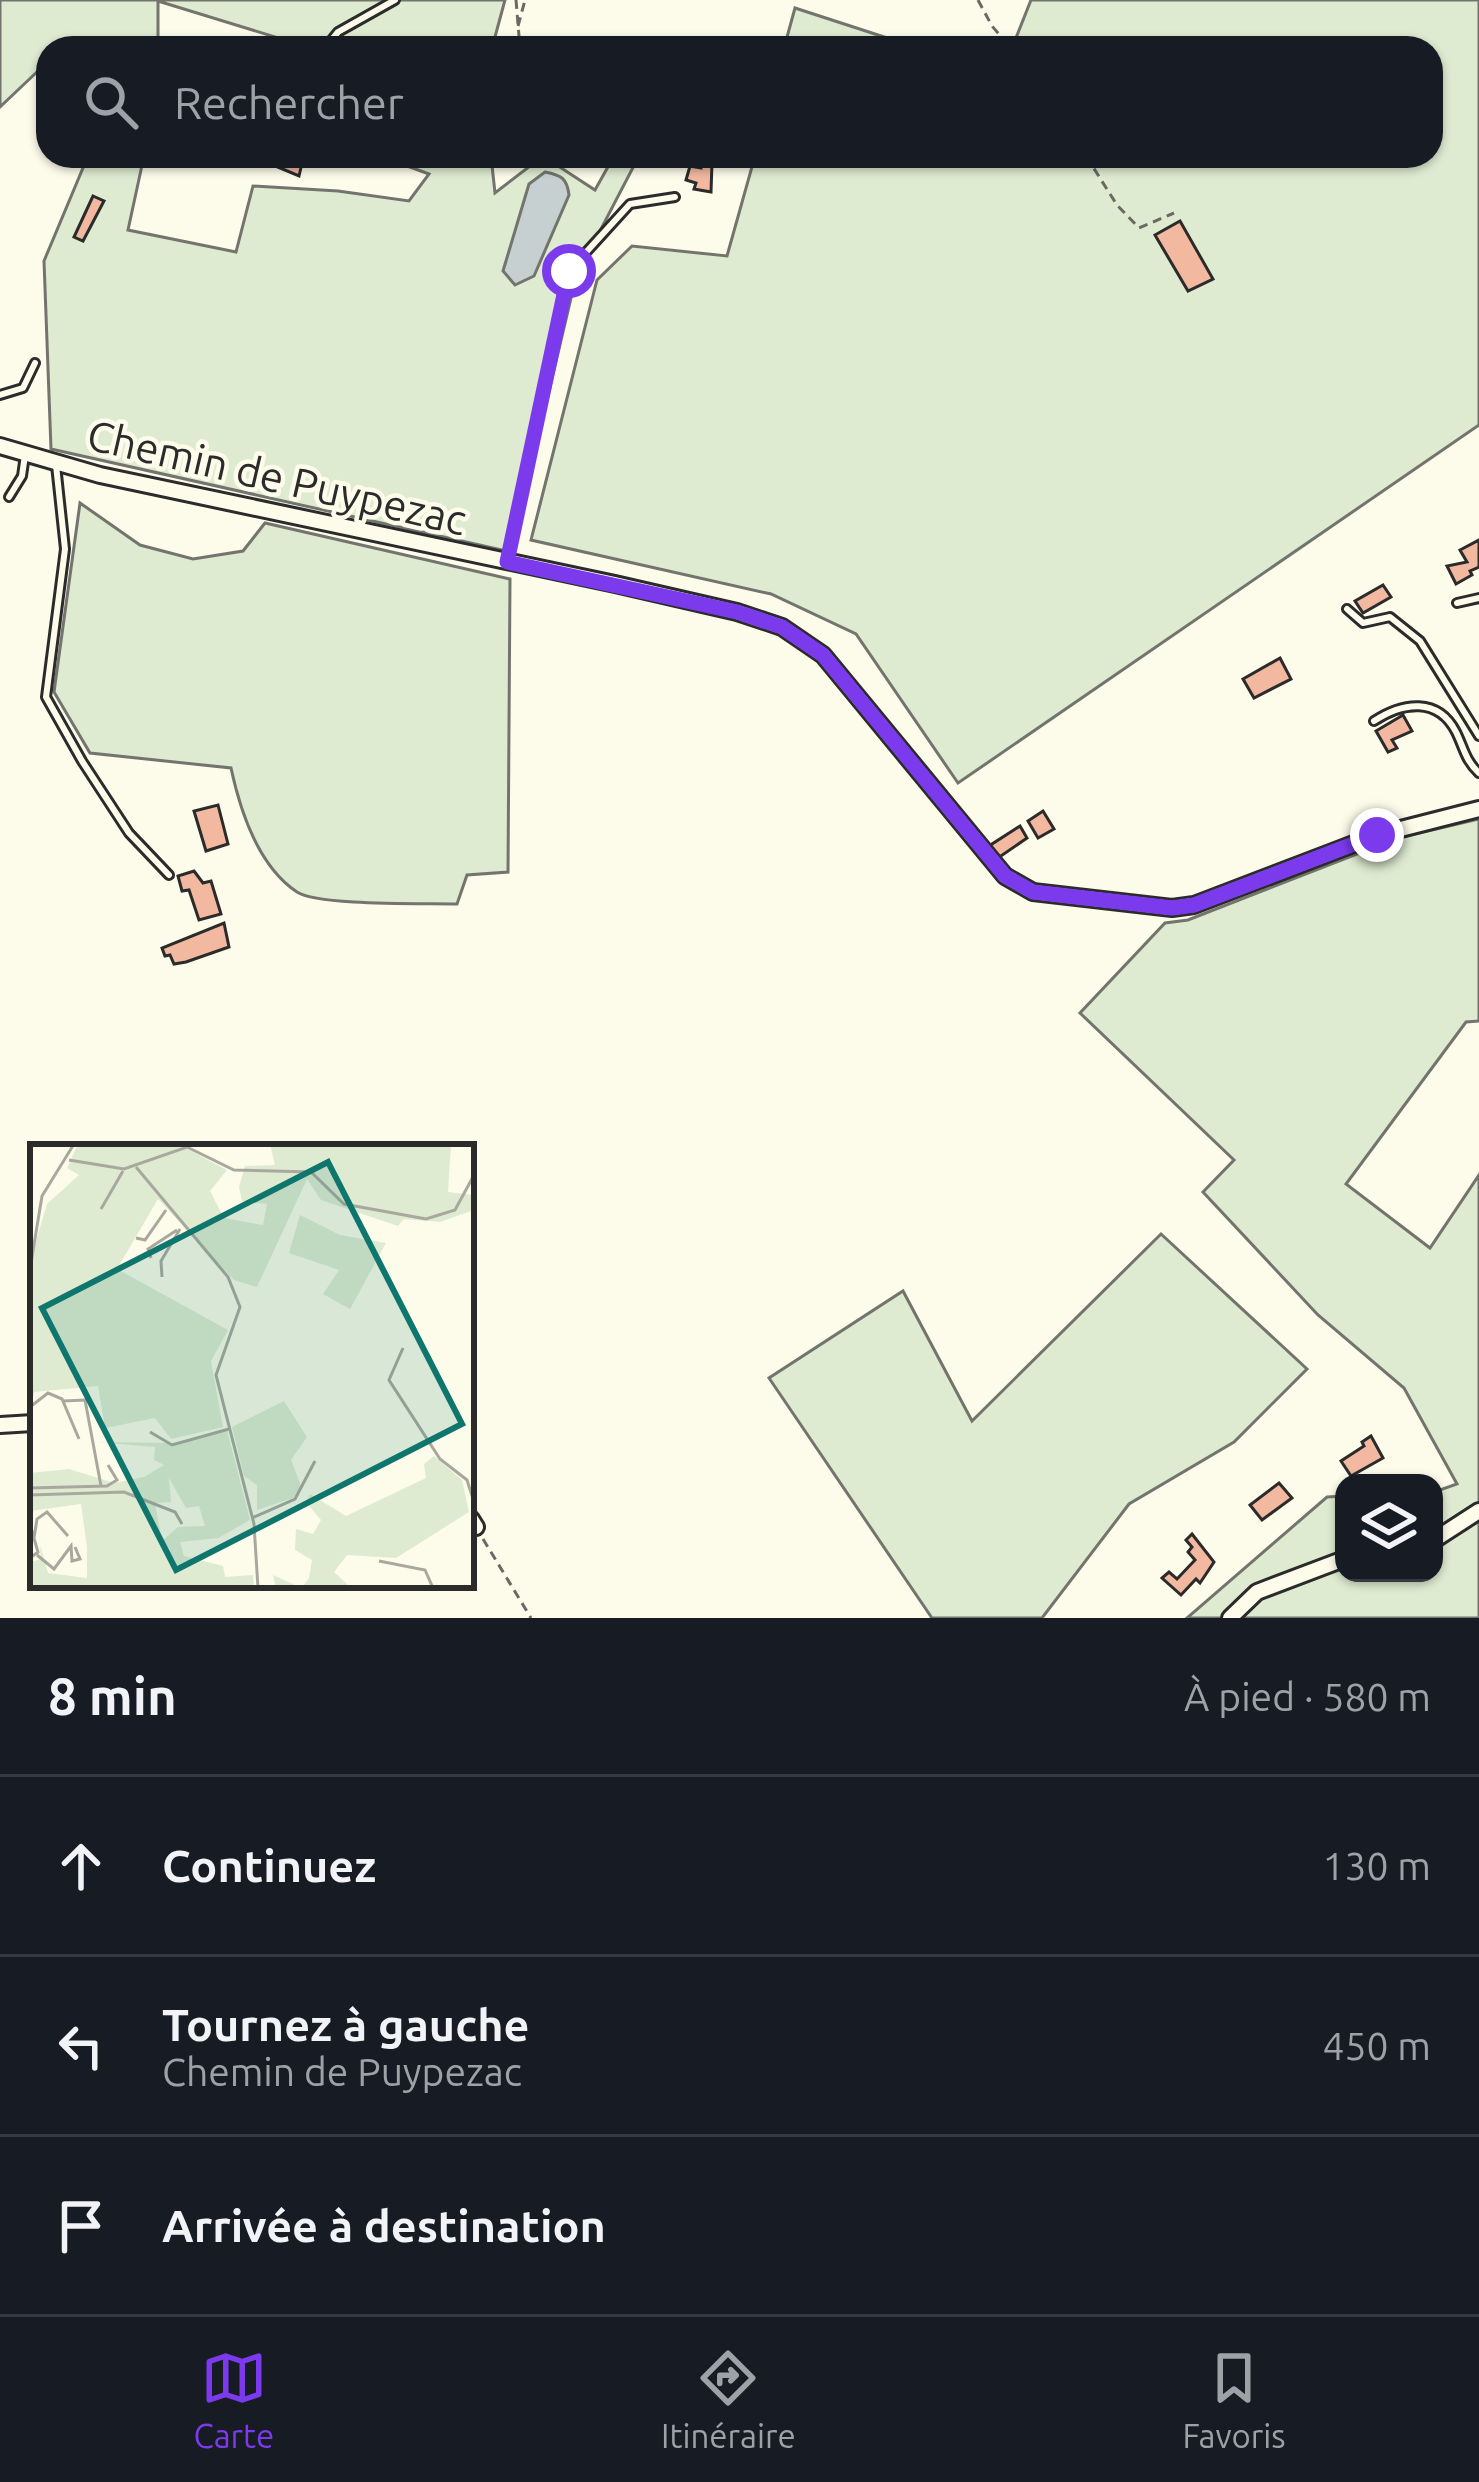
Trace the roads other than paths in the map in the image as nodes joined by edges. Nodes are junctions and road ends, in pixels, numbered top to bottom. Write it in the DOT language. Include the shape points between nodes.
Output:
graph roads {
  1 [pos="394,0"];
  2 [pos="335,36"];
  3 [pos="675,197"];
  4 [pos="35,363"];
  5 [pos="0,395"];
  6 [pos="0,446"];
  7 [pos="25,455"];
  8 [pos="56,462"];
  9 [pos="9,497"];
  10 [pos="507,562"];
  11 [pos="1479,598"];
  12 [pos="1456,603"];
  13 [pos="1347,609"];
  14 [pos="1374,721"];
  15 [pos="1479,736"];
  16 [pos="1479,773"];
  17 [pos="1479,809"];
  18 [pos="169,875"];
  19 [pos="30,1423"];
  20 [pos="0,1425"];
  21 [pos="1479,1511"];
  22 [pos="1443,1534"];
  23 [pos="1335,1562"];
  24 [pos="1230,1618"];
  1 -- 2 [label="lane"];
  3 -- 10 [label="lane" via="630,204 569,271"];
  4 -- 5 [label="lane" via="23,388"];
  6 -- 7 [label="street, Chemin de Puypezac"];
  7 -- 8 [label="street, Chemin de Puypezac"];
  7 -- 9 [label="lane"];
  8 -- 10 [label="street, Chemin de Puypezac"];
  8 -- 18 [label="lane" via="64,549 46,697 129,832"];
  10 -- 17 [label="street, Chemin de Puypezac" via="782,627 823,655 1005,876 1033,892 1194,905 1377,835"];
  11 -- 12 [label="lane"];
  13 -- 15 [label="lane" via="1363,623 1390,617 1420,641"];
  14 -- 16 [label="lane" via="1404,707 1436,709"];
  19 -- 20 [label="street"];
  21 -- 22 [label="street"];
  23 -- 24 [label="street" via="1257,1592"];
}
